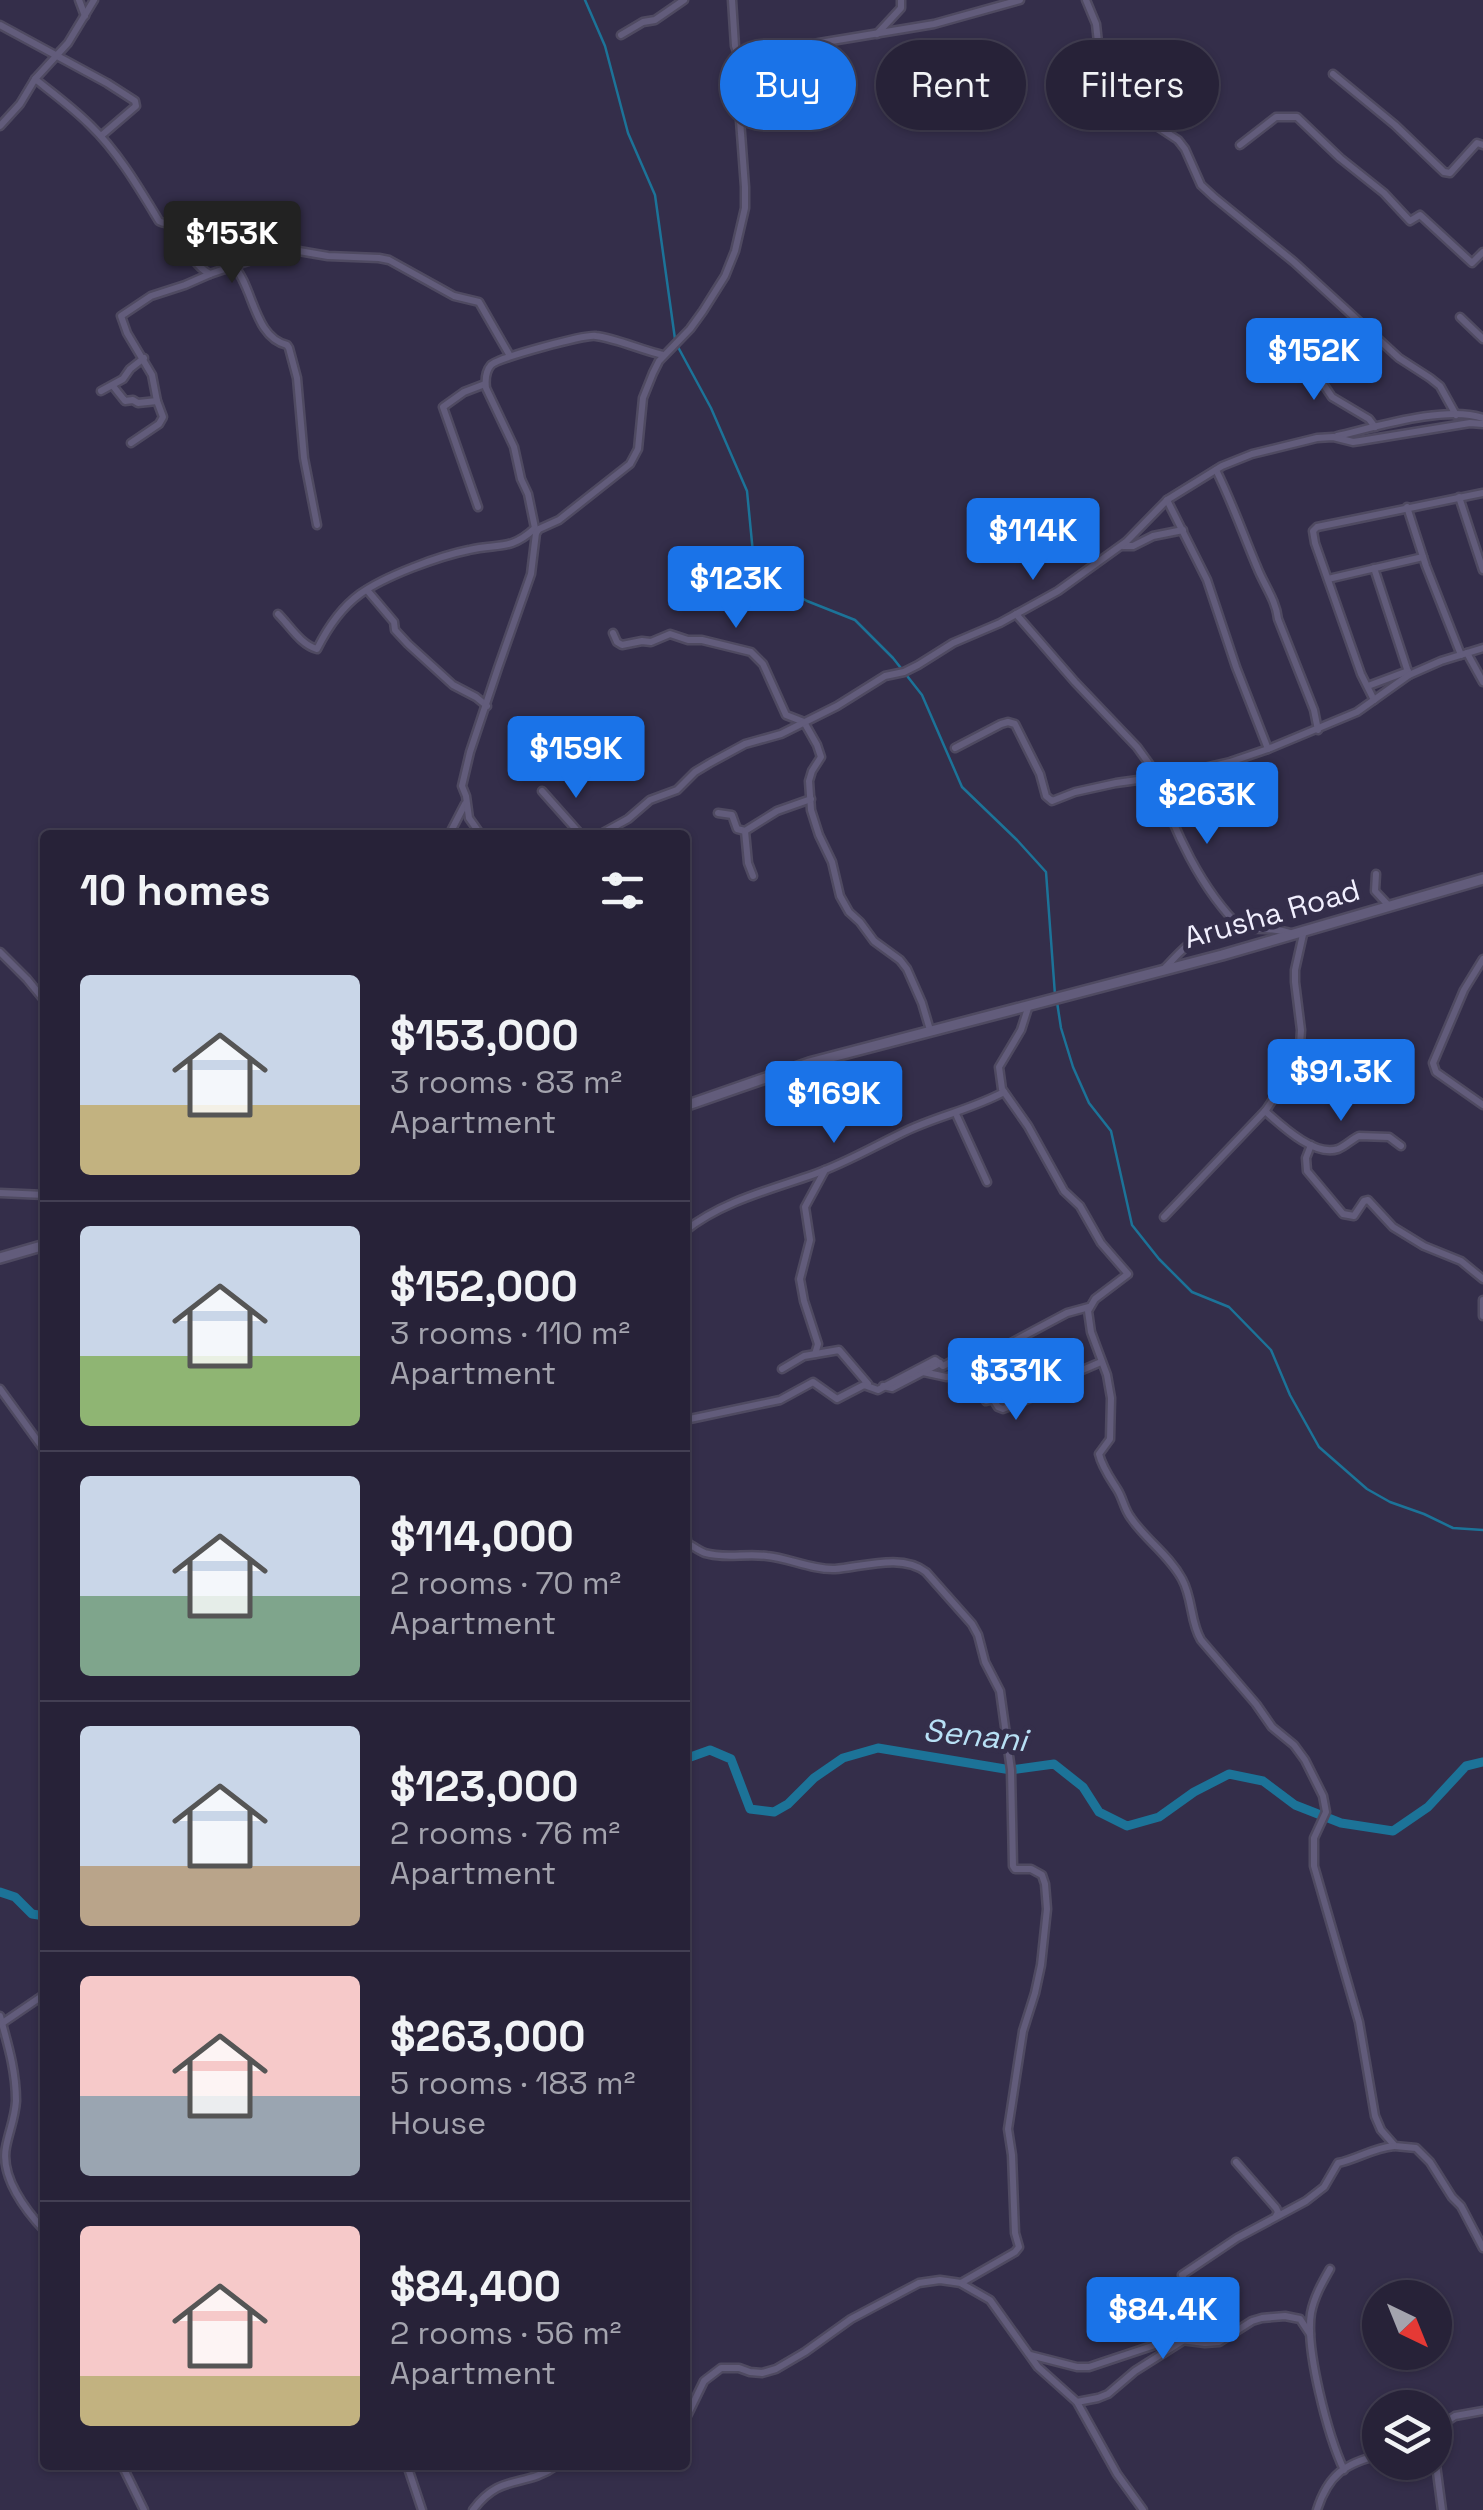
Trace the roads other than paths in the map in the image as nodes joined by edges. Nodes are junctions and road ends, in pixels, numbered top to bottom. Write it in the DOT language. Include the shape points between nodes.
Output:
graph roads {
  1 [pos="79,0"];
  2 [pos="94,0"];
  3 [pos="684,0"];
  4 [pos="732,0"];
  5 [pos="901,0"];
  6 [pos="1020,0"];
  7 [pos="1086,0"];
  8 [pos="85,16"];
  9 [pos="0,25"];
  10 [pos="620,35"];
  11 [pos="876,35"];
  12 [pos="735,40"];
  13 [pos="844,40"];
  14 [pos="56,55"];
  15 [pos="1333,74"];
  16 [pos="36,79"];
  17 [pos="0,126"];
  18 [pos="741,130"];
  19 [pos="101,136"];
  20 [pos="1483,145"];
  21 [pos="1240,146"];
  22 [pos="1483,252"];
  23 [pos="234,266"];
  24 [pos="210,274"];
  25 [pos="1460,317"];
  26 [pos="1483,339"];
  27 [pos="1296,344"];
  28 [pos="665,355"];
  29 [pos="510,356"];
  30 [pos="144,358"];
  31 [pos="485,384"];
  32 [pos="113,386"];
  33 [pos="101,391"];
  34 [pos="156,401"];
  35 [pos="1456,415"];
  36 [pos="1483,421"];
  37 [pos="1375,427"];
  38 [pos="1333,437"];
  39 [pos="131,443"];
  40 [pos="1216,470"];
  41 [pos="1483,493"];
  42 [pos="1459,497"];
  43 [pos="1167,500"];
  44 [pos="478,506"];
  45 [pos="1407,507"];
  46 [pos="316,525"];
  47 [pos="1183,530"];
  48 [pos="535,531"];
  49 [pos="1120,546"];
  50 [pos="1423,556"];
  51 [pos="1374,568"];
  52 [pos="1483,570"];
  53 [pos="1328,579"];
  54 [pos="368,590"];
  55 [pos="278,614"];
  56 [pos="1016,614"];
  57 [pos="613,633"];
  58 [pos="1483,648"];
  59 [pos="1464,654"];
  60 [pos="1409,673"];
  61 [pos="1483,682"];
  62 [pos="1368,686"];
  63 [pos="1374,700"];
  64 [pos="487,706"];
  65 [pos="804,722"];
  66 [pos="1318,730"];
  67 [pos="955,748"];
  68 [pos="1268,750"];
  69 [pos="1157,776"];
  70 [pos="542,791"];
  71 [pos="810,799"];
  72 [pos="466,803"];
  73 [pos="718,813"];
  74 [pos="452,830"];
  75 [pos="477,830"];
  76 [pos="577,830"];
  77 [pos="608,830"];
  78 [pos="745,831"];
  79 [pos="1376,874"];
  80 [pos="753,876"];
  81 [pos="1482,881"];
  82 [pos="1390,907"];
  83 [pos="1242,928"];
  84 [pos="1304,930"];
  85 [pos="1293,934"];
  86 [pos="0,952"];
  87 [pos="1483,959"];
  88 [pos="1164,970"];
  89 [pos="1479,972"];
  90 [pos="40,995"];
  91 [pos="1034,1004"];
  92 [pos="930,1030"];
  93 [pos="1004,1092"];
  94 [pos="690,1104"];
  95 [pos="1483,1105"];
  96 [pos="1265,1110"];
  97 [pos="956,1114"];
  98 [pos="1311,1144"];
  99 [pos="1400,1146"];
  100 [pos="826,1170"];
  101 [pos="987,1182"];
  102 [pos="0,1193"];
  103 [pos="40,1195"];
  104 [pos="1164,1217"];
  105 [pos="690,1229"];
  106 [pos="40,1246"];
  107 [pos="0,1258"];
  108 [pos="1483,1279"];
  109 [pos="1483,1300"];
  110 [pos="1089,1306"];
  111 [pos="1483,1316"];
  112 [pos="815,1354"];
  113 [pos="1101,1362"];
  114 [pos="940,1363"];
  115 [pos="782,1368"];
  116 [pos="923,1372"];
  117 [pos="869,1385"];
  118 [pos="883,1386"];
  119 [pos="0,1390"];
  120 [pos="690,1419"];
  121 [pos="40,1444"];
  122 [pos="690,1545"];
  123 [pos="40,1997"];
  124 [pos="1,2022"];
  125 [pos="10,2134"];
  126 [pos="0,2138"];
  127 [pos="1395,2146"];
  128 [pos="1236,2162"];
  129 [pos="1276,2218"];
  130 [pos="40,2225"];
  131 [pos="1483,2248"];
  132 [pos="1330,2269"];
  133 [pos="961,2284"];
  134 [pos="1310,2334"];
  135 [pos="1184,2340"];
  136 [pos="1030,2354"];
  137 [pos="1076,2402"];
  138 [pos="690,2409"];
  139 [pos="1483,2410"];
  140 [pos="1452,2418"];
  141 [pos="1362,2459"];
  142 [pos="124,2470"];
  143 [pos="409,2470"];
  144 [pos="548,2470"];
  145 [pos="1344,2470"];
  146 [pos="1438,2480"];
  147 [pos="144,2510"];
  148 [pos="422,2510"];
  149 [pos="473,2510"];
  150 [pos="1143,2510"];
  151 [pos="1317,2510"];
  152 [pos="1442,2510"];
  1 -- 8 [label="street"];
  2 -- 8 [label="street"];
  3 -- 10 [label="street"];
  4 -- 12 [label="street"];
  5 -- 11 [label="street"];
  6 -- 11 [label="street"];
  7 -- 35 [label="street" via="1101,70 1120,97 1178,140 1214,197 1440,386"];
  8 -- 14 [label="street"];
  9 -- 14 [label="street"];
  11 -- 13 [label="street"];
  14 -- 16 [label="street"];
  14 -- 19 [label="street" via="136,103"];
  15 -- 20 [label="street" via="1444,172 1477,143"];
  16 -- 17 [label="street"];
  16 -- 19 [label="street"];
  18 -- 28 [label="street" via="741,230 726,276"];
  19 -- 24 [label="street" via="159,222 178,225 196,264"];
  21 -- 22 [label="street" via="1276,117 1297,116 1410,221 1420,215 1472,263"];
  23 -- 24 [label="street"];
  23 -- 29 [label="street" via="293,250 389,260 454,296 479,302"];
  23 -- 46 [label="street" via="269,334 289,348"];
  24 -- 30 [label="street" via="151,296 122,316"];
  25 -- 26 [label="street"];
  27 -- 37 [label="street" via="1332,397"];
  28 -- 29 [label="street" via="592,335"];
  28 -- 48 [label="street" via="643,398 630,464"];
  29 -- 31 [label="street" via="489,368"];
  30 -- 32 [label="street"];
  30 -- 34 [label="street"];
  31 -- 44 [label="street" via="443,407"];
  31 -- 48 [label="street" via="514,447"];
  32 -- 33 [label="street"];
  32 -- 34 [label="street" via="125,401"];
  34 -- 39 [label="street" via="162,421"];
  35 -- 36 [label="street"];
  35 -- 37 [label="street"];
  36 -- 38 [label="street" via="1360,442"];
  37 -- 38 [label="street"];
  38 -- 40 [label="street" via="1252,454"];
  40 -- 43 [label="street"];
  40 -- 66 [label="street" via="1275,604"];
  41 -- 42 [label="street"];
  42 -- 45 [label="street"];
  42 -- 52 [label="street"];
  43 -- 47 [label="street"];
  43 -- 49 [label="street"];
  45 -- 50 [label="street"];
  45 -- 53 [label="street" via="1315,528"];
  47 -- 49 [label="street"];
  47 -- 68 [label="street" via="1208,580"];
  48 -- 54 [label="street" via="514,544 449,556"];
  48 -- 64 [label="street" via="531,574"];
  49 -- 56 [label="street"];
  50 -- 51 [label="street"];
  50 -- 59 [label="street"];
  51 -- 53 [label="street"];
  51 -- 60 [label="street"];
  53 -- 62 [label="street"];
  54 -- 55 [label="street" via="315,649"];
  54 -- 64 [label="street" via="408,644"];
  56 -- 65 [label="street"];
  56 -- 69 [label="street"];
  57 -- 65 [label="street" via="622,645 670,634 751,652 786,715"];
  58 -- 59 [label="street"];
  59 -- 60 [label="street"];
  59 -- 61 [label="street"];
  60 -- 62 [label="street"];
  60 -- 63 [label="street"];
  62 -- 63 [label="street"];
  63 -- 66 [label="street"];
  64 -- 72 [label="street" via="462,786"];
  65 -- 71 [label="street" via="821,757 810,778"];
  65 -- 77 [label="street" via="710,762"];
  66 -- 68 [label="street"];
  67 -- 69 [label="street" via="1001,724 1015,724 1052,801"];
  68 -- 69 [label="street"];
  69 -- 83 [label="street" via="1199,872"];
  70 -- 76 [label="street"];
  71 -- 78 [label="street"];
  71 -- 92 [label="street" via="844,905 907,969"];
  72 -- 74 [label="street"];
  72 -- 75 [label="street"];
  73 -- 78 [label="street" via="734,816"];
  78 -- 80 [label="street"];
  79 -- 82 [label="street" via="1376,891"];
  81 -- 82 [label="main road, Arusha Road"];
  82 -- 84 [label="main road, Arusha Road"];
  83 -- 85 [label="street"];
  83 -- 88 [label="street" via="1197,939"];
  84 -- 85 [label="main road, Arusha Road"];
  84 -- 96 [label="street" via="1295,982 1300,1045 1293,1070"];
  85 -- 88 [label="main road, Arusha Road"];
  86 -- 90 [label="street"];
  87 -- 89 [label="street"];
  88 -- 91 [label="main road, Arusha Road"];
  89 -- 95 [label="street" via="1464,990 1433,1066"];
  91 -- 92 [label="main road, Arusha Road"];
  91 -- 93 [label="street" via="999,1067"];
  92 -- 94 [label="main road, Arusha Road"];
  93 -- 97 [label="street"];
  93 -- 110 [label="street" via="1064,1191 1128,1274"];
  96 -- 98 [label="street"];
  96 -- 104 [label="street"];
  97 -- 100 [label="street"];
  97 -- 101 [label="street"];
  98 -- 99 [label="street" via="1333,1150 1355,1136 1384,1135"];
  98 -- 108 [label="street" via="1306,1172 1343,1214 1354,1216 1368,1200 1393,1227"];
  100 -- 105 [label="street" via="765,1190"];
  100 -- 112 [label="street" via="804,1207 810,1240 800,1279"];
  102 -- 103 [label="street"];
  106 -- 107 [label="main road"];
  109 -- 111 [label="street"];
  110 -- 113 [label="street"];
  110 -- 114 [label="street" via="992,1354 980,1346"];
  112 -- 115 [label="street"];
  112 -- 117 [label="street" via="839,1350"];
  113 -- 116 [label="street" via="1002,1408 957,1376"];
  113 -- 127 [label="street" via="1111,1422 1099,1454 1102,1464 1128,1514 1185,1585 1201,1640 1294,1745 1326,1800 1326,1817 1312,1845 1314,1866 1359,2022 1375,2116"];
  114 -- 116 [label="street"];
  114 -- 118 [label="street"];
  116 -- 118 [label="street"];
  117 -- 118 [label="street"];
  117 -- 120 [label="street" via="837,1399 812,1382 780,1400"];
  119 -- 121 [label="street"];
  122 -- 133 [label="street" via="717,1555 770,1556 829,1569 919,1567 972,1624 1000,1691 1011,1770 1013,1866 1042,1875 1047,1909 1008,2129 1019,2247"];
  123 -- 124 [label="street"];
  124 -- 125 [label="street" via="16,2084"];
  125 -- 126 [label="street"];
  125 -- 130 [label="street" via="7,2171"];
  127 -- 129 [label="street" via="1338,2163 1319,2191"];
  127 -- 131 [label="street" via="1416,2148 1430,2162"];
  128 -- 129 [label="street" via="1278,2210"];
  129 -- 135 [label="street" via="1182,2274 1197,2313"];
  132 -- 134 [label="street" via="1313,2304"];
  133 -- 136 [label="street" via="990,2300"];
  133 -- 138 [label="street" via="919,2283 776,2369 721,2368 704,2380"];
  134 -- 135 [label="street" via="1300,2319 1278,2316 1252,2321 1219,2342"];
  134 -- 145 [label="street"];
  135 -- 136 [label="street" via="1089,2367"];
  135 -- 137 [label="street" via="1108,2394"];
  136 -- 137 [label="street"];
  137 -- 150 [label="street"];
  139 -- 140 [label="street"];
  141 -- 145 [label="street"];
  142 -- 147 [label="street"];
  143 -- 148 [label="street"];
  144 -- 149 [label="street" via="496,2487"];
  145 -- 151 [label="street" via="1322,2493"];
  146 -- 152 [label="street"];
}
